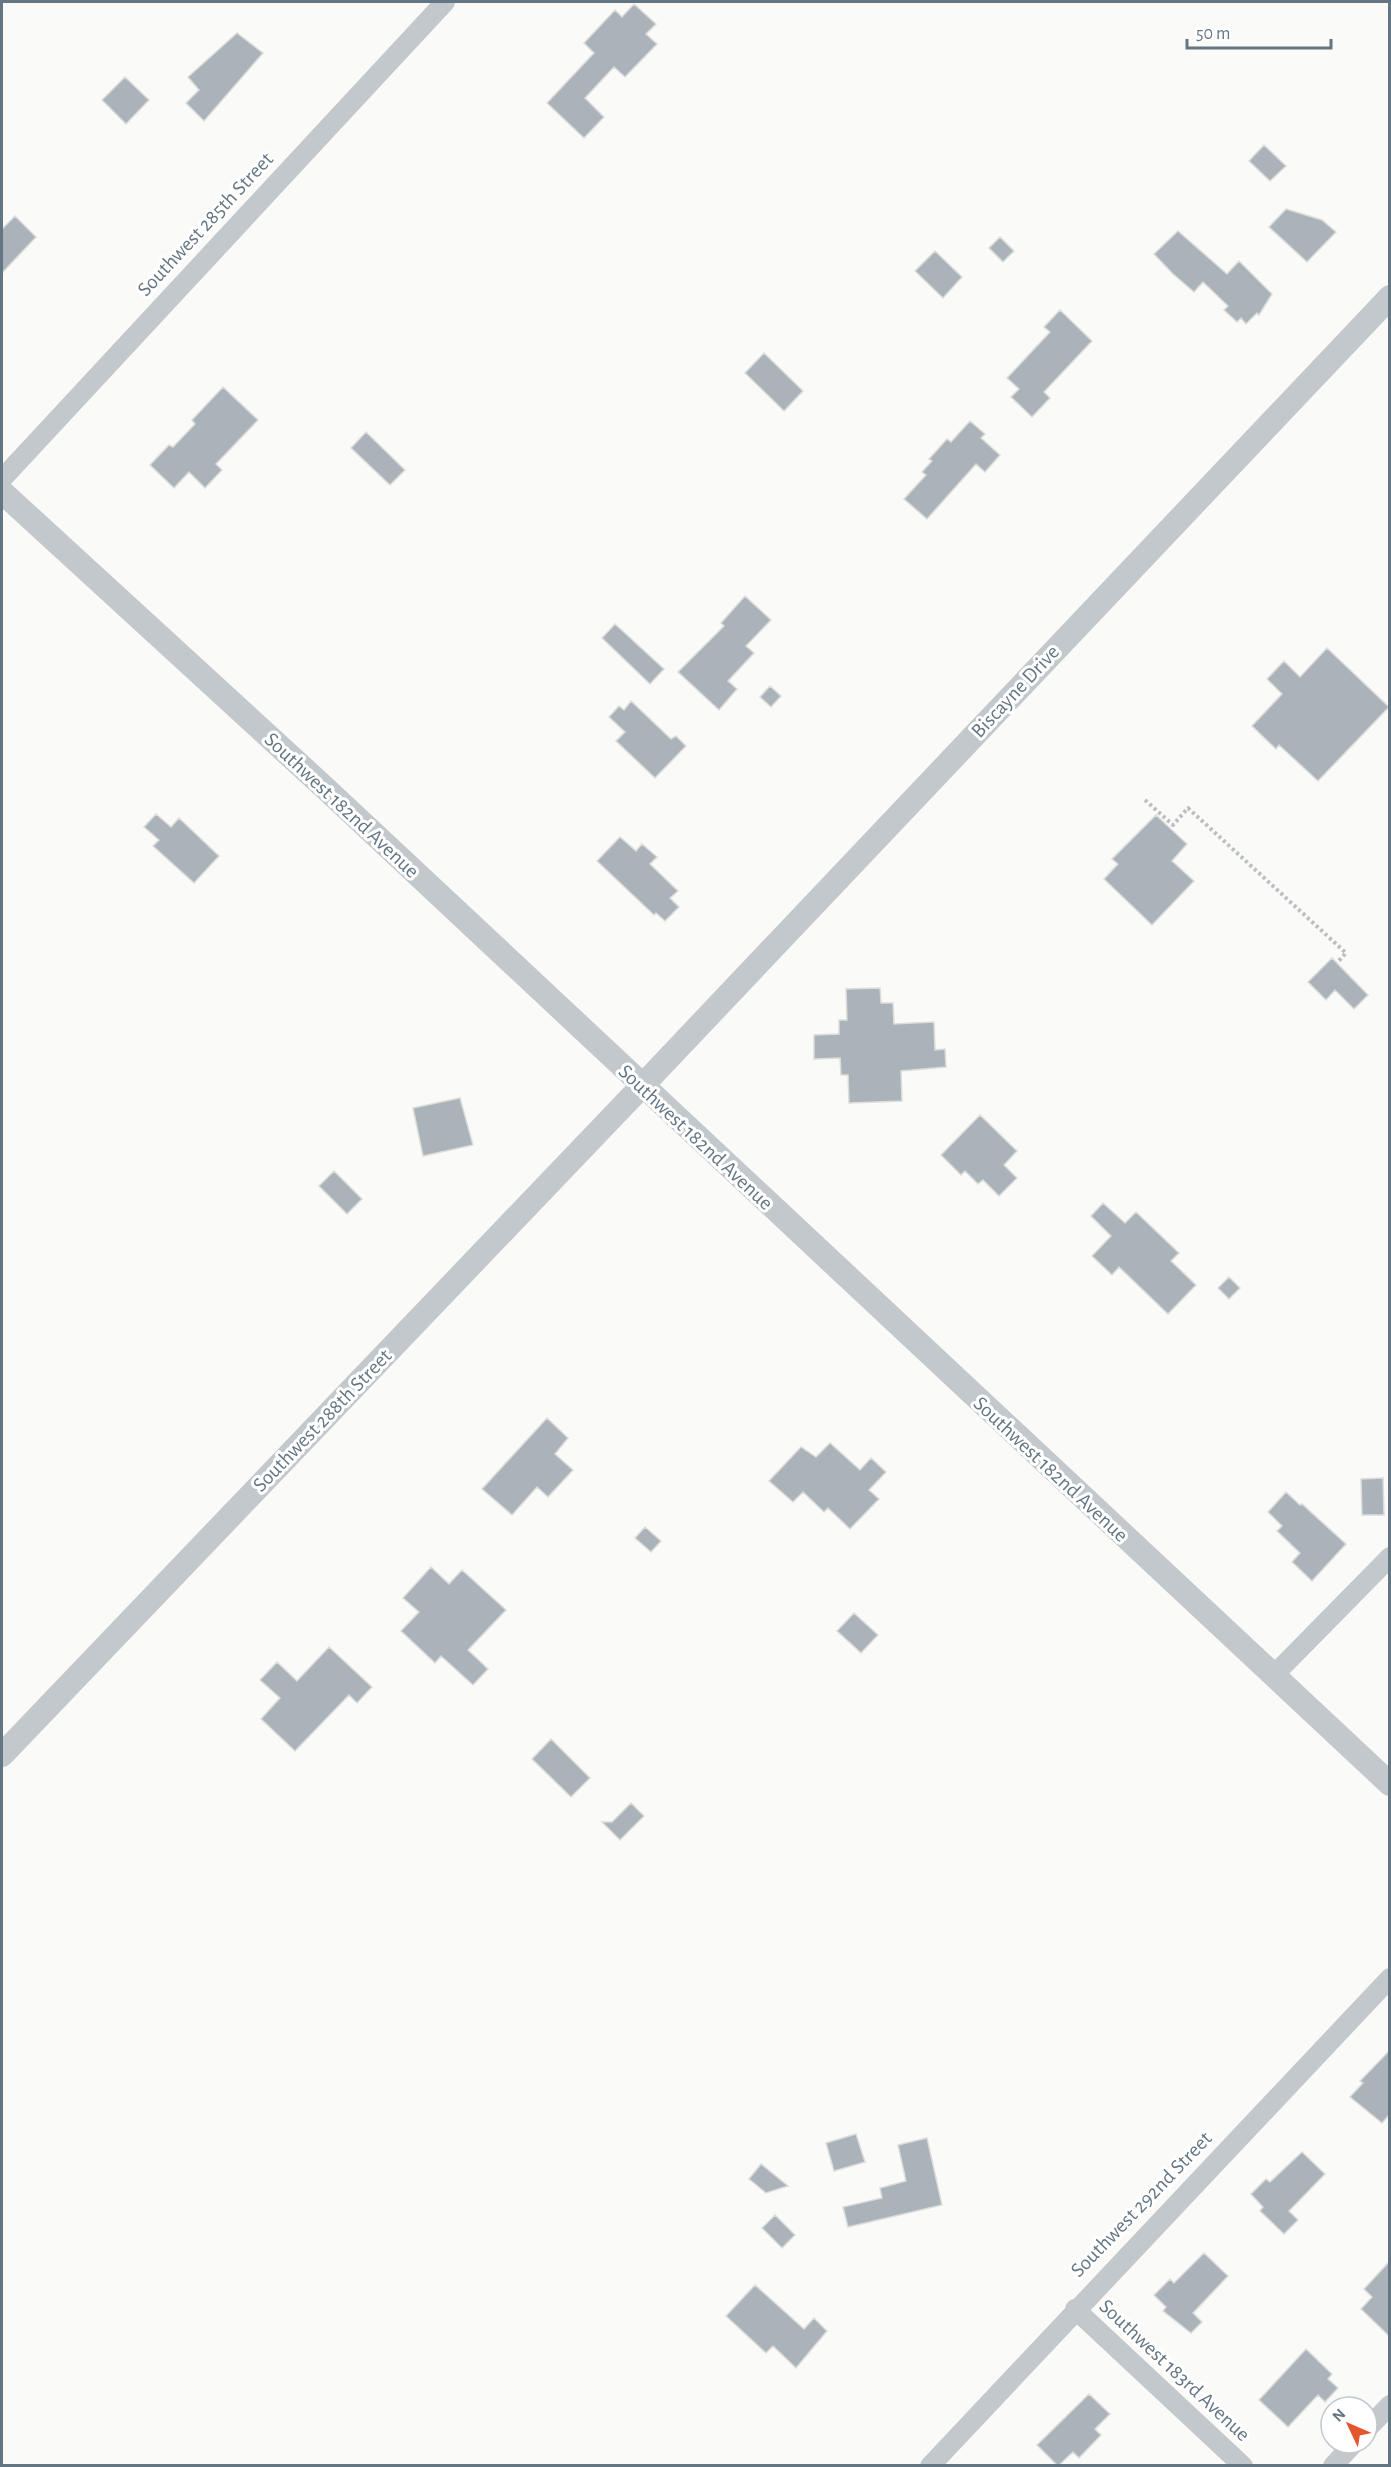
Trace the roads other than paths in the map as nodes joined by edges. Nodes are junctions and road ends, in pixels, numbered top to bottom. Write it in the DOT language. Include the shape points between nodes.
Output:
graph roads {
  1 [pos="445,2"];
  2 [pos="1389,297"];
  3 [pos="2,479"];
  4 [pos="2,492"];
  5 [pos="642,1086"];
  6 [pos="1389,1557"];
  7 [pos="1274,1676"];
  8 [pos="2,1755"];
  9 [pos="1389,1784"];
  10 [pos="1389,1978"];
  11 [pos="1075,2309"];
  12 [pos="930,2466"];
  13 [pos="1243,2466"];
  1 -- 3 [label="street, Southwest 285th Street"];
  2 -- 5 [label="street, Biscayne Drive"];
  4 -- 5 [label="street, Southwest 182nd Avenue"];
  5 -- 7 [label="street, Southwest 182nd Avenue"];
  5 -- 8 [label="street, Southwest 288th Street"];
  6 -- 7 [label="street"];
  7 -- 9 [label="street, Southwest 182nd Avenue"];
  10 -- 11 [label="street, Southwest 292nd Street"];
  11 -- 12 [label="street, Southwest 292nd Street"];
  11 -- 13 [label="street, Southwest 183rd Avenue"];
}
